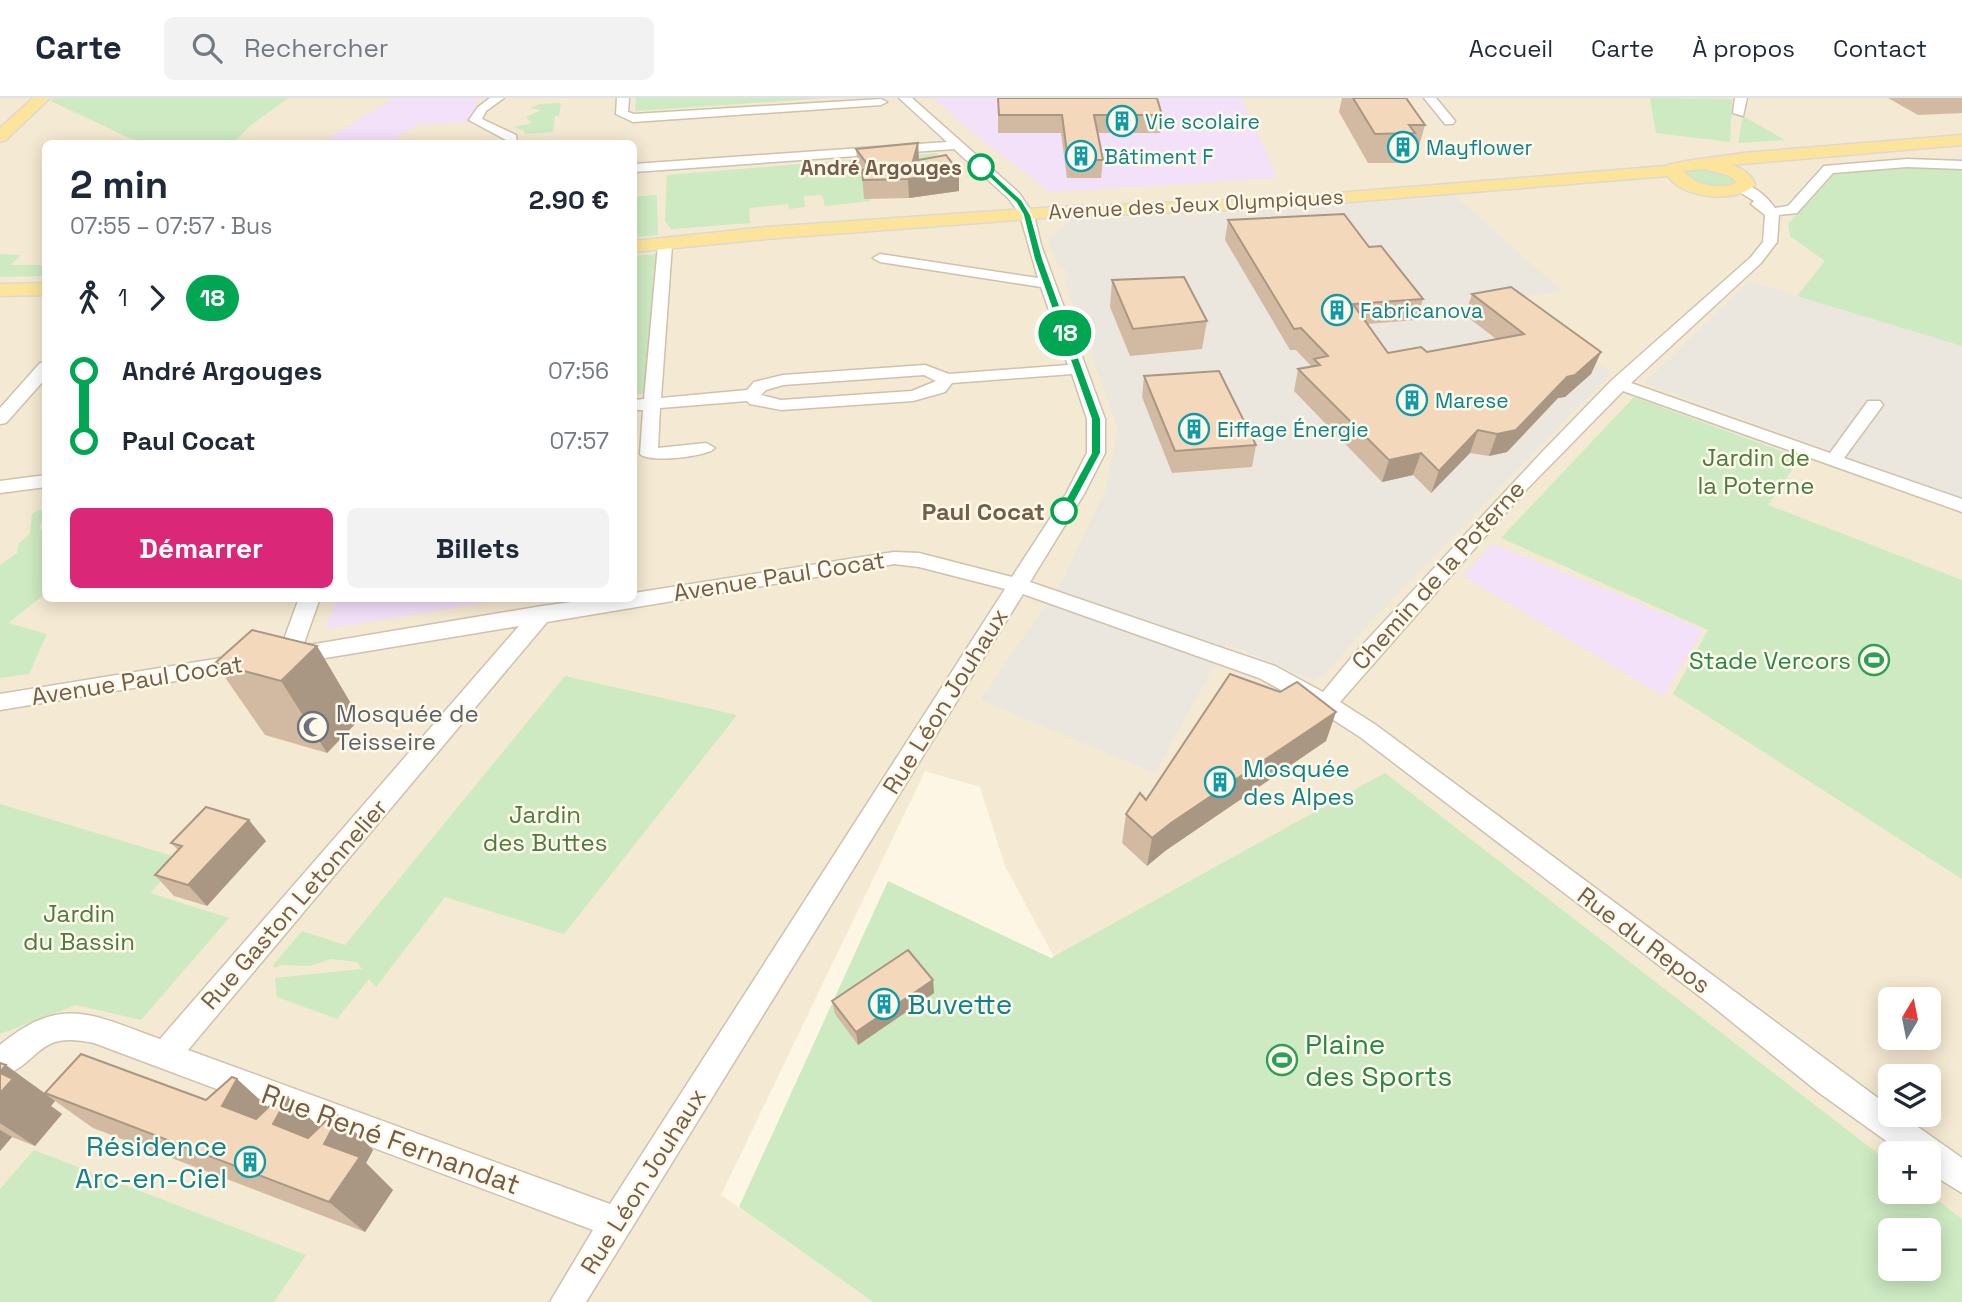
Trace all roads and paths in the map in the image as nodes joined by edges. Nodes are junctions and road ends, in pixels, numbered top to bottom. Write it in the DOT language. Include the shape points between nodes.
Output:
graph roads {
  1 [pos="42,98"];
  2 [pos="498,98"];
  3 [pos="623,98"];
  4 [pos="905,98"];
  5 [pos="1430,98"];
  6 [pos="1741,98"];
  7 [pos="881,102"];
  8 [pos="1739,113"];
  9 [pos="1449,121"];
  10 [pos="0,137"];
  11 [pos="512,140"];
  12 [pos="1962,140"];
  13 [pos="957,145"];
  14 [pos="1734,165"];
  15 [pos="1962,165"];
  16 [pos="637,169"];
  17 [pos="1679,176"];
  18 [pos="1735,189"];
  19 [pos="1771,212"];
  20 [pos="1027,215"];
  21 [pos="665,245"];
  22 [pos="637,247"];
  23 [pos="880,258"];
  24 [pos="1047,282"];
  25 [pos="42,289"];
  26 [pos="3,290"];
  27 [pos="1078,369"];
  28 [pos="42,372"];
  29 [pos="945,379"];
  30 [pos="1618,384"];
  31 [pos="752,395"];
  32 [pos="643,404"];
  33 [pos="1874,405"];
  34 [pos="0,419"];
  35 [pos="706,448"];
  36 [pos="1833,461"];
  37 [pos="42,482"];
  38 [pos="0,487"];
  39 [pos="1962,506"];
  40 [pos="1018,585"];
  41 [pos="637,598"];
  42 [pos="309,602"];
  43 [pos="612,602"];
  44 [pos="542,613"];
  45 [pos="289,656"];
  46 [pos="0,702"];
  47 [pos="1326,704"];
  48 [pos="165,1055"];
  49 [pos="0,1064"];
  50 [pos="1962,1177"];
  51 [pos="617,1223"];
  52 [pos="567,1302"];
  1 -- 10 [label="main road"];
  2 -- 11 [label="street" via="475,120"];
  3 -- 7 [label="street" via="622,114 633,118"];
  4 -- 13 [label="street, Rue Léon Jouhaux"];
  5 -- 9 [label="street"];
  6 -- 8 [label="street"];
  12 -- 14 [label="main road"];
  13 -- 16 [label="street"];
  13 -- 20 [label="street, Rue Léon Jouhaux" via="1014,196"];
  14 -- 17 [label="main road" via="1686,164"];
  14 -- 18 [label="main road" via="1745,180"];
  15 -- 19 [label="street" via="1907,163 1829,169 1792,210"];
  17 -- 18 [label="main road, Avenue des Jeux Olympiques" via="1703,189"];
  17 -- 20 [label="main road, Avenue des Jeux Olympiques" via="1634,173 1205,208"];
  18 -- 19 [label="street"];
  19 -- 30 [label="street, Chemin de la Poterne" via="1770,244"];
  20 -- 21 [label="main road, Avenue des Jeux Olympiques" via="778,232"];
  20 -- 24 [label="street, Rue Léon Jouhaux"];
  21 -- 22 [label="main road, Avenue des Jeux Olympiques"];
  21 -- 32 [label="street"];
  23 -- 24 [label="street"];
  24 -- 27 [label="street, Rue Léon Jouhaux"];
  25 -- 26 [label="main road"];
  27 -- 29 [label="street"];
  27 -- 40 [label="street, Rue Léon Jouhaux" via="1096,419 1096,453"];
  28 -- 34 [label="street"];
  29 -- 31 [label="street" via="925,370 806,378 766,384"];
  29 -- 31 [label="street" via="940,388 914,396 781,405"];
  30 -- 36 [label="street"];
  30 -- 47 [label="street, Chemin de la Poterne" via="1476,531"];
  31 -- 32 [label="street"];
  32 -- 35 [label="street" via="649,454"];
  33 -- 36 [label="street"];
  36 -- 39 [label="street"];
  37 -- 38 [label="street"];
  40 -- 41 [label="street, Avenue Paul Cocat" via="894,558"];
  40 -- 47 [label="street" via="1267,672"];
  40 -- 51 [label="street, Rue Léon Jouhaux"];
  42 -- 45 [label="street"];
  43 -- 44 [label="street, Avenue Paul Cocat"];
  44 -- 45 [label="street, Avenue Paul Cocat"];
  44 -- 48 [label="street, Rue Gaston Letonnelier"];
  45 -- 46 [label="street, Avenue Paul Cocat"];
  47 -- 50 [label="street, Rue du Repos"];
  48 -- 49 [label="street" via="79,1026 56,1026 30,1038"];
  48 -- 51 [label="street, Rue René Fernandat"];
  51 -- 52 [label="street, Rue Léon Jouhaux"];
}
